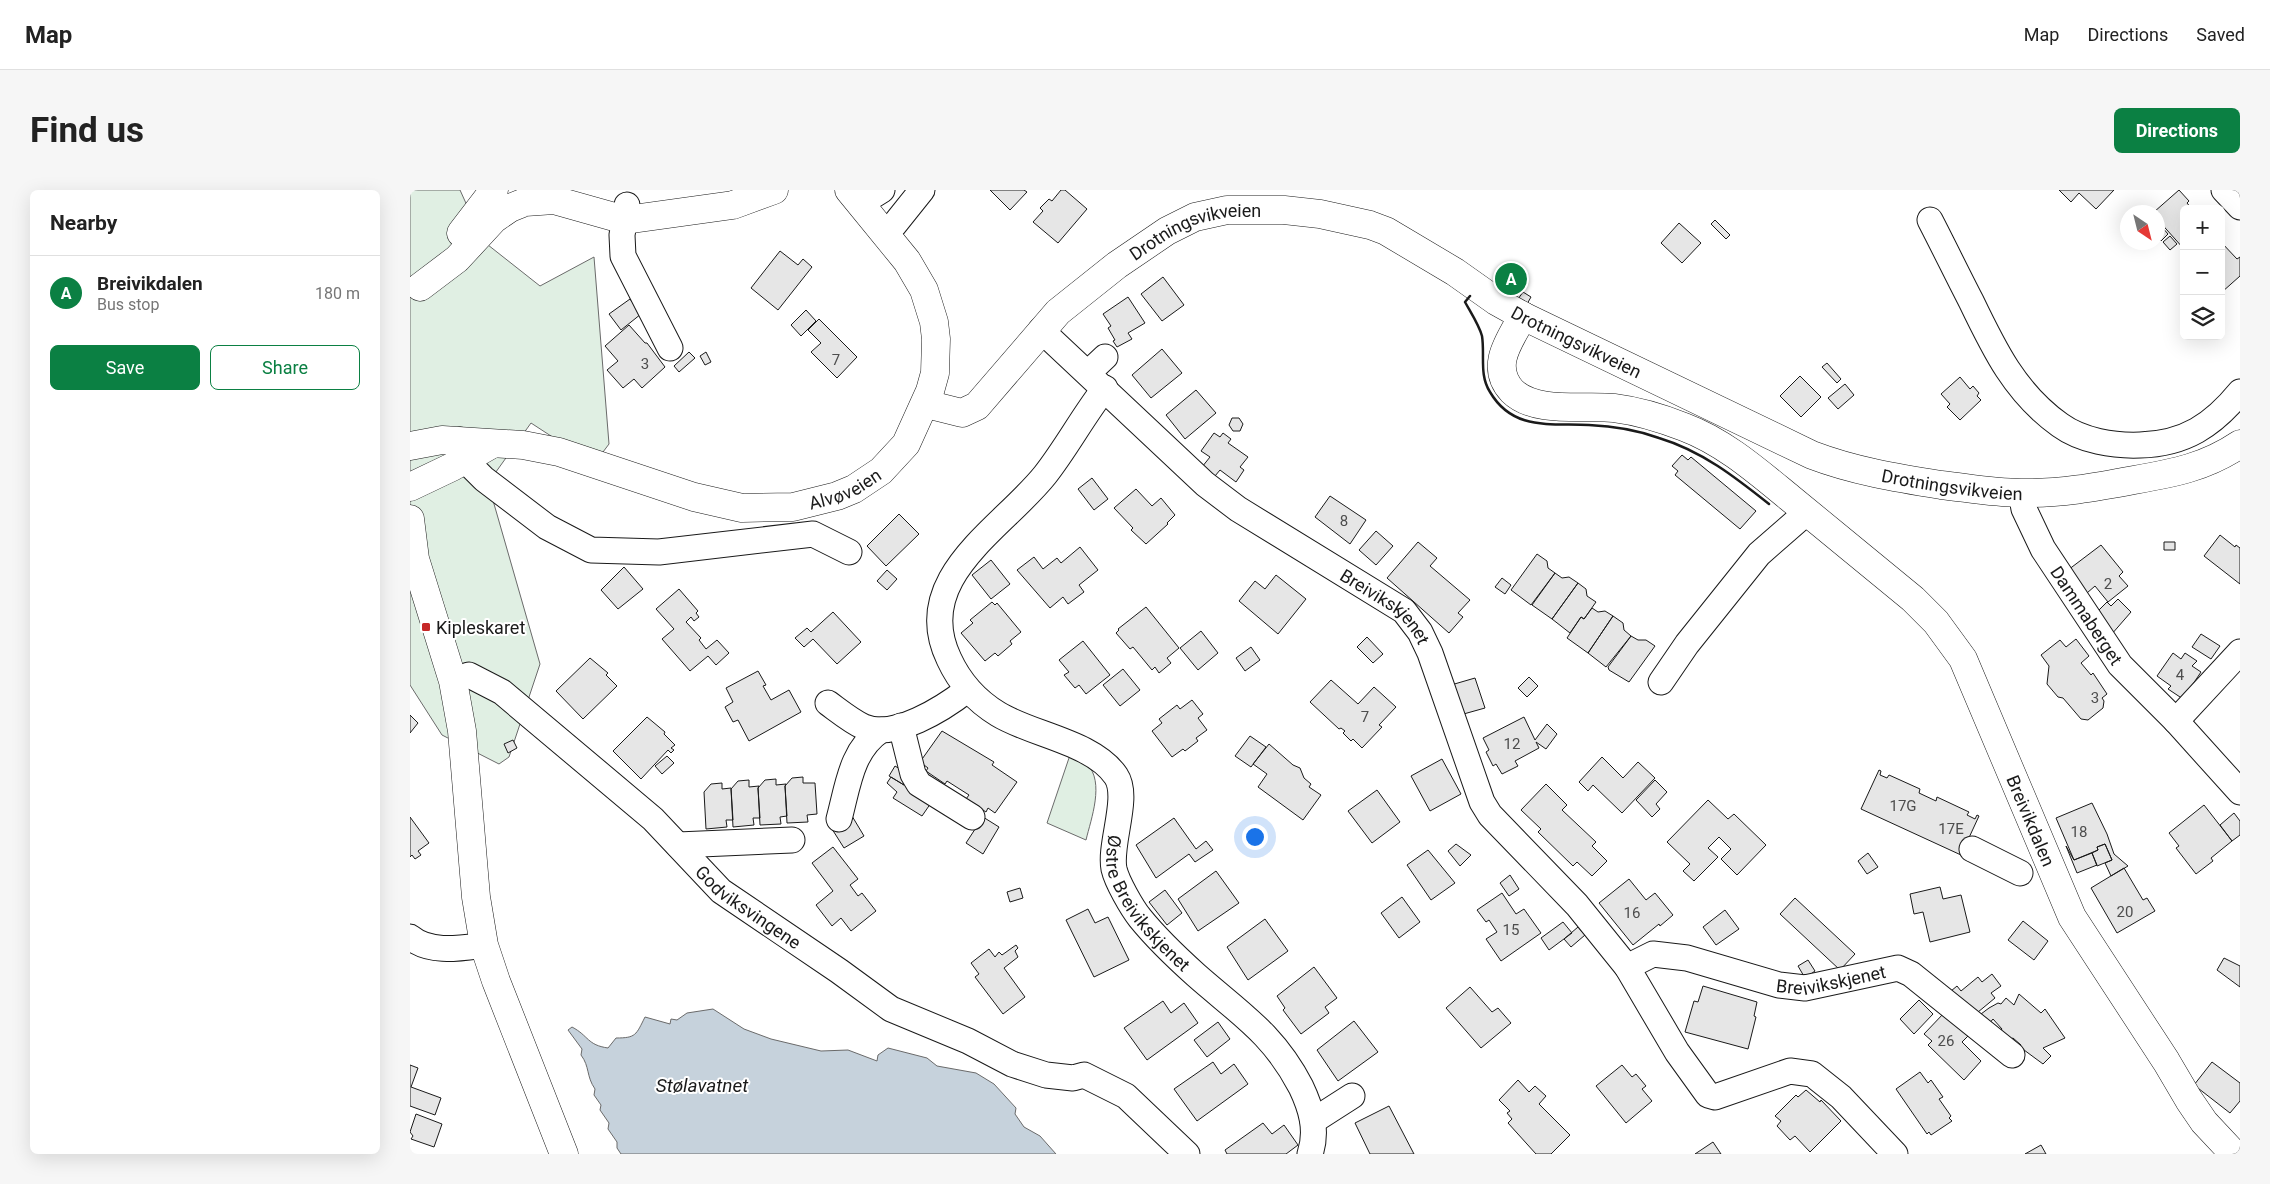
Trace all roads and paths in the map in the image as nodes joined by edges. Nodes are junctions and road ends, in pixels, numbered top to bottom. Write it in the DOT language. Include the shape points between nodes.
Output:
graph roads {
  1 [pos="594,190"];
  2 [pos="732,190"];
  3 [pos="774,190"];
  4 [pos="922,190"];
  5 [pos="2224,190"];
  6 [pos="503,194"];
  7 [pos="864,194"];
  8 [pos="2240,207"];
  9 [pos="701,208"];
  10 [pos="626,212"];
  11 [pos="1930,220"];
  12 [pos="884,232"];
  13 [pos="415,293"];
  14 [pos="1524,316"];
  15 [pos="1041,330"];
  16 [pos="670,348"];
  17 [pos="1099,373"];
  18 [pos="2240,392"];
  19 [pos="926,404"];
  20 [pos="2240,444"];
  21 [pos="410,446"];
  22 [pos="462,450"];
  23 [pos="410,487"];
  24 [pos="2021,493"];
  25 [pos="1806,512"];
  26 [pos="410,519"];
  27 [pos="849,552"];
  28 [pos="2240,652"];
  29 [pos="453,681"];
  30 [pos="1661,682"];
  31 [pos="967,690"];
  32 [pos="828,703"];
  33 [pos="2176,721"];
  34 [pos="891,728"];
  35 [pos="2240,792"];
  36 [pos="972,818"];
  37 [pos="839,819"];
  38 [pos="792,840"];
  39 [pos="678,845"];
  40 [pos="1972,849"];
  41 [pos="2020,873"];
  42 [pos="410,937"];
  43 [pos="484,945"];
  44 [pos="1627,967"];
  45 [pos="2012,1054"];
  46 [pos="1352,1096"];
  47 [pos="1313,1121"];
  48 [pos="564,1154"];
  49 [pos="1187,1154"];
  50 [pos="1310,1154"];
  51 [pos="1895,1154"];
  52 [pos="2234,1154"];
  1 -- 10 [label="main road"];
  2 -- 9 [label="main road"];
  3 -- 9 [label="main road" via="733,205"];
  4 -- 12 [label="street"];
  5 -- 8 [label="street"];
  6 -- 10 [label="main road" via="525,202 554,200"];
  6 -- 13 [label="main road" via="494,219 475,227 457,259"];
  7 -- 12 [label="main road, Alvøveien"];
  9 -- 10 [label="main road" via="662,214"];
  10 -- 16 [label="street" via="623,256"];
  11 -- 18 [label="street" via="2004,367 2025,393 2061,426 2087,438 2114,444 2146,445 2191,434 2208,425"];
  12 -- 19 [label="main road, Alvøveien" via="908,261 924,290 934,322 935,373"];
  14 -- 15 [label="main road, Drotningsvikveien" via="1386,231 1370,225 1284,210 1227,210 1195,217 1167,231 1110,271 1058,312"];
  14 -- 24 [label="main road, Drotningsvikveien" via="1648,378 1833,463 1899,479 1989,492"];
  14 -- 25 [label="main road, Breivikdalen" via="1503,353 1502,369 1506,382 1524,400 1541,406 1616,409 1686,428 1735,455"];
  15 -- 17 [label="street, Breivikskjenet"];
  15 -- 19 [label="main road, Drotningsvikveien" via="978,406 962,413"];
  17 -- 31 [label="street, Østre Breivikskjenet" via="1045,474 1014,510 962,560 947,583 940,606 943,647"];
  17 -- 44 [label="street, Breivikskjenet" via="1157,440 1225,499 1404,611 1420,632 1430,653 1482,802 1490,816 1577,905"];
  19 -- 22 [label="main road, Alvøveien" via="906,444 881,472 837,496 793,507 742,508 694,497 559,452 523,444 492,444"];
  20 -- 24 [label="main road, Drotningsvikveien" via="2207,464 2187,470 2114,484"];
  21 -- 22 [label="main road, Alvøveien" via="442,440"];
  22 -- 23 [label="main road"];
  22 -- 27 [label="street, Alvøveien" via="484,479 547,527 590,550 659,552 813,534"];
  24 -- 33 [label="street, Dammaberget" via="2024,509 2043,549 2120,665"];
  25 -- 30 [label="street" via="1759,554"];
  25 -- 52 [label="main road, Breivikdalen" via="1913,599 1936,622 1963,659 2072,917 2204,1122"];
  26 -- 29 [label="main road" via="415,559"];
  28 -- 33 [label="street"];
  29 -- 39 [label="street, Godviksvingene" via="469,675 502,692 653,819"];
  29 -- 43 [label="main road" via="462,731 476,897"];
  31 -- 34 [label="street" via="931,714"];
  31 -- 47 [label="street, Østre Breivikskjenet" via="986,707 1015,724 1084,751 1101,761 1116,777 1122,792 1114,869 1137,915 1162,944 1270,1039 1289,1065 1310,1106"];
  32 -- 34 [label="street" via="864,727"];
  33 -- 35 [label="street, Dammaberget"];
  34 -- 36 [label="street" via="919,784"];
  34 -- 37 [label="street" via="870,738 860,750"];
  38 -- 39 [label="street"];
  39 -- 49 [label="street, Godviksvingene" via="722,891 891,1009 1012,1064 1046,1075 1073,1078 1084,1075 1126,1096"];
  40 -- 41 [label="street"];
  42 -- 43 [label="street" via="425,946 440,948"];
  43 -- 48 [label="main road"];
  44 -- 45 [label="street, Breivikskjenet" via="1654,954 1687,958 1779,985 1805,988 1898,968 1911,974"];
  44 -- 51 [label="street, Breivikskjenet" via="1677,1052 1708,1095 1715,1097 1790,1071 1812,1074 1841,1096"];
  46 -- 47 [label="street"];
  47 -- 50 [label="street, Østre Breivikskjenet"];
}
